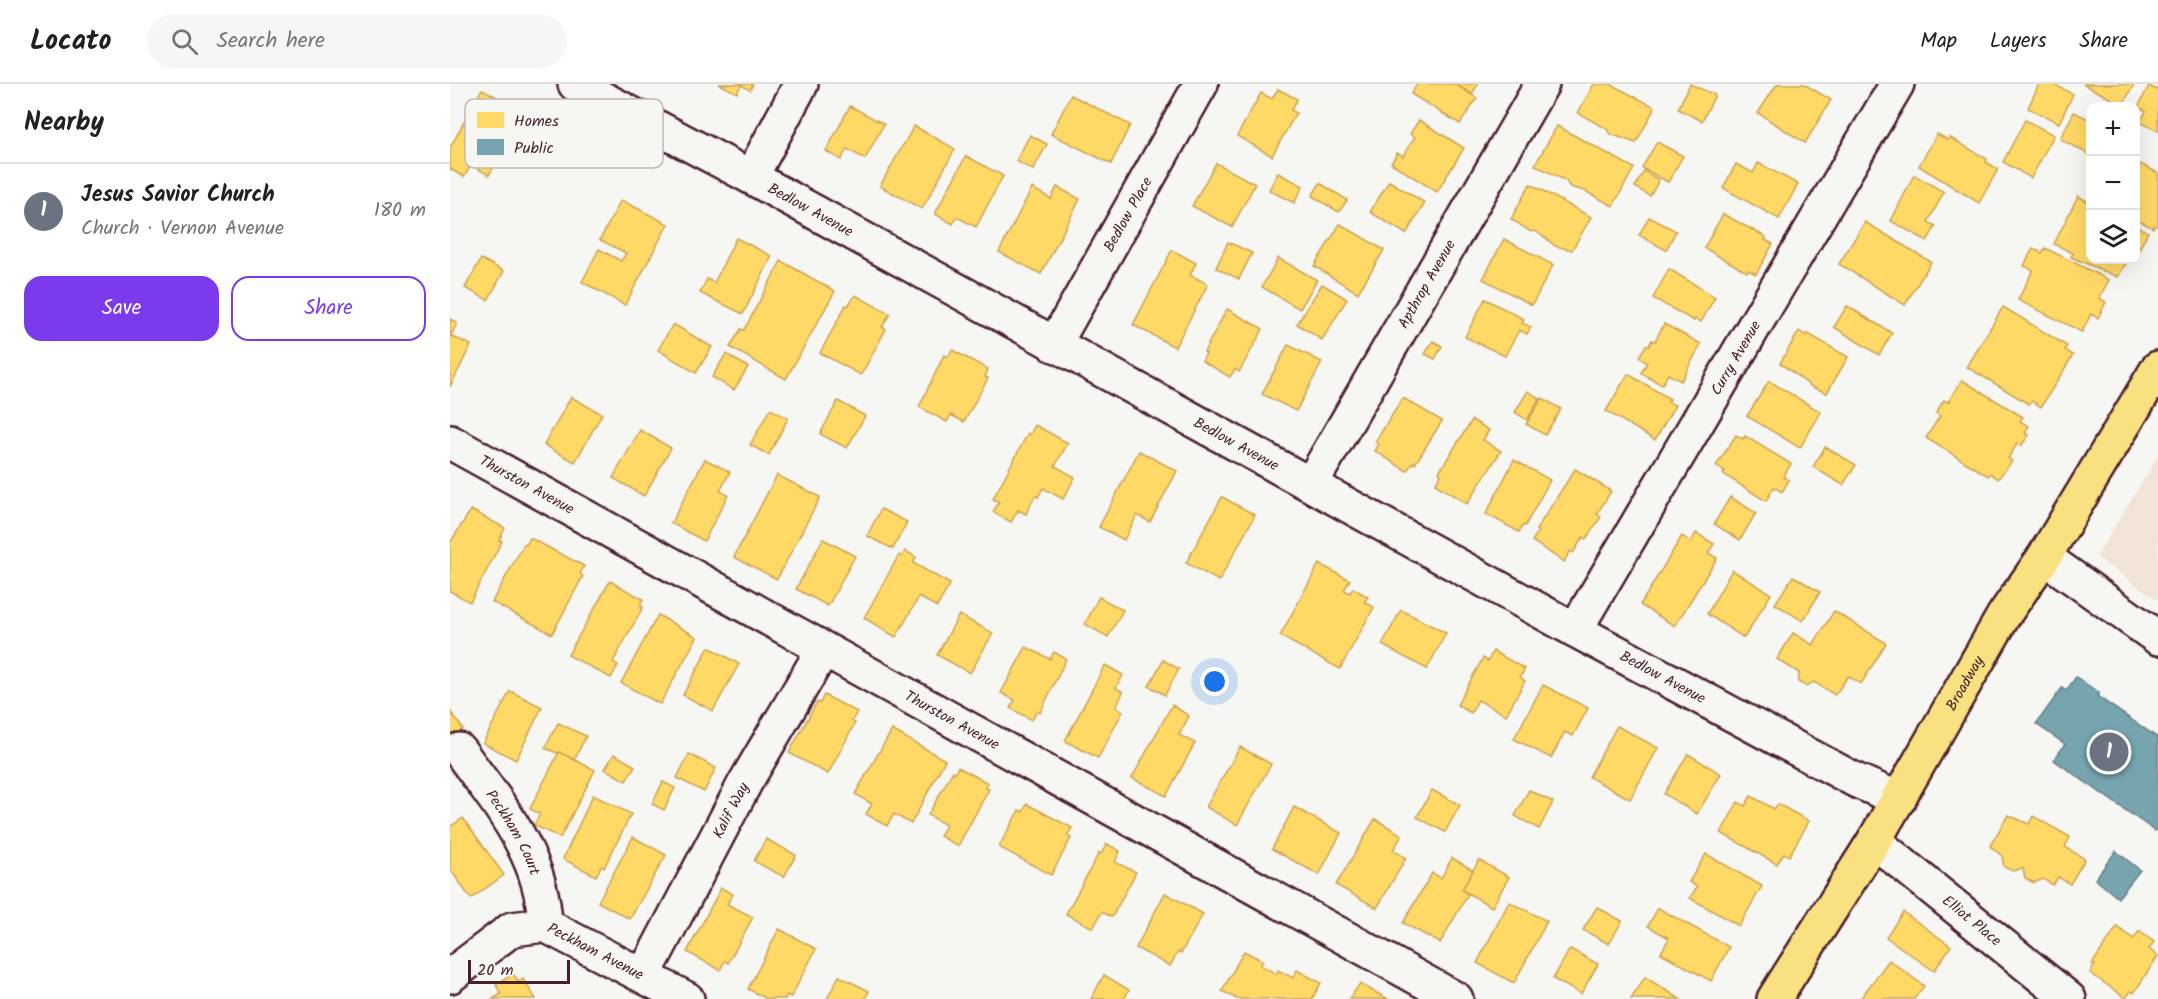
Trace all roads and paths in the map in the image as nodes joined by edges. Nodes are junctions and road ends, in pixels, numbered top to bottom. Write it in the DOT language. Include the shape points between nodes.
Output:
graph roads {
  1 [pos="575,84"];
  2 [pos="801,84"];
  3 [pos="1201,84"];
  4 [pos="1542,84"];
  5 [pos="1897,84"];
  6 [pos="603,99"];
  7 [pos="663,130"];
  8 [pos="751,177"];
  9 [pos="1054,345"];
  10 [pos="2158,368"];
  11 [pos="450,442"];
  12 [pos="1311,484"];
  13 [pos="2044,556"];
  14 [pos="1575,630"];
  15 [pos="2158,638"];
  16 [pos="823,650"];
  17 [pos="459,750"];
  18 [pos="1899,799"];
  19 [pos="1874,841"];
  20 [pos="545,925"];
  21 [pos="644,975"];
  22 [pos="450,976"];
  23 [pos="687,999"];
  24 [pos="1456,999"];
  25 [pos="1774,999"];
  26 [pos="2069,999"];
  1 -- 6 [label="street, Bedlow Avenue"];
  2 -- 8 [label="street"];
  3 -- 9 [label="street, Bedlow Place"];
  4 -- 12 [label="street, Apthrop Avenue"];
  5 -- 14 [label="street, Curry Avenue"];
  7 -- 8 [label="street, Bedlow Avenue"];
  8 -- 9 [label="street, Bedlow Avenue"];
  9 -- 12 [label="street, Bedlow Avenue"];
  10 -- 13 [label="main road, Broadway"];
  11 -- 16 [label="street, Thurston Avenue"];
  12 -- 14 [label="street, Bedlow Avenue"];
  13 -- 15 [label="street"];
  13 -- 18 [label="main road, Broadway" via="2004,615"];
  14 -- 18 [label="street, Bedlow Avenue" via="1855,780"];
  16 -- 21 [label="street, Kalif Way" via="745,783"];
  16 -- 24 [label="street, Thurston Avenue"];
  17 -- 20 [label="street, Peckham Court" via="530,855 543,890"];
  18 -- 19 [label="main road, Broadway"];
  19 -- 25 [label="main road, Broadway"];
  19 -- 26 [label="street, Elliot Place"];
  20 -- 21 [label="street, Peckham Avenue"];
  20 -- 22 [label="street, Peckham Avenue" via="512,929"];
  21 -- 23 [label="street, Peckham Avenue"];
}
